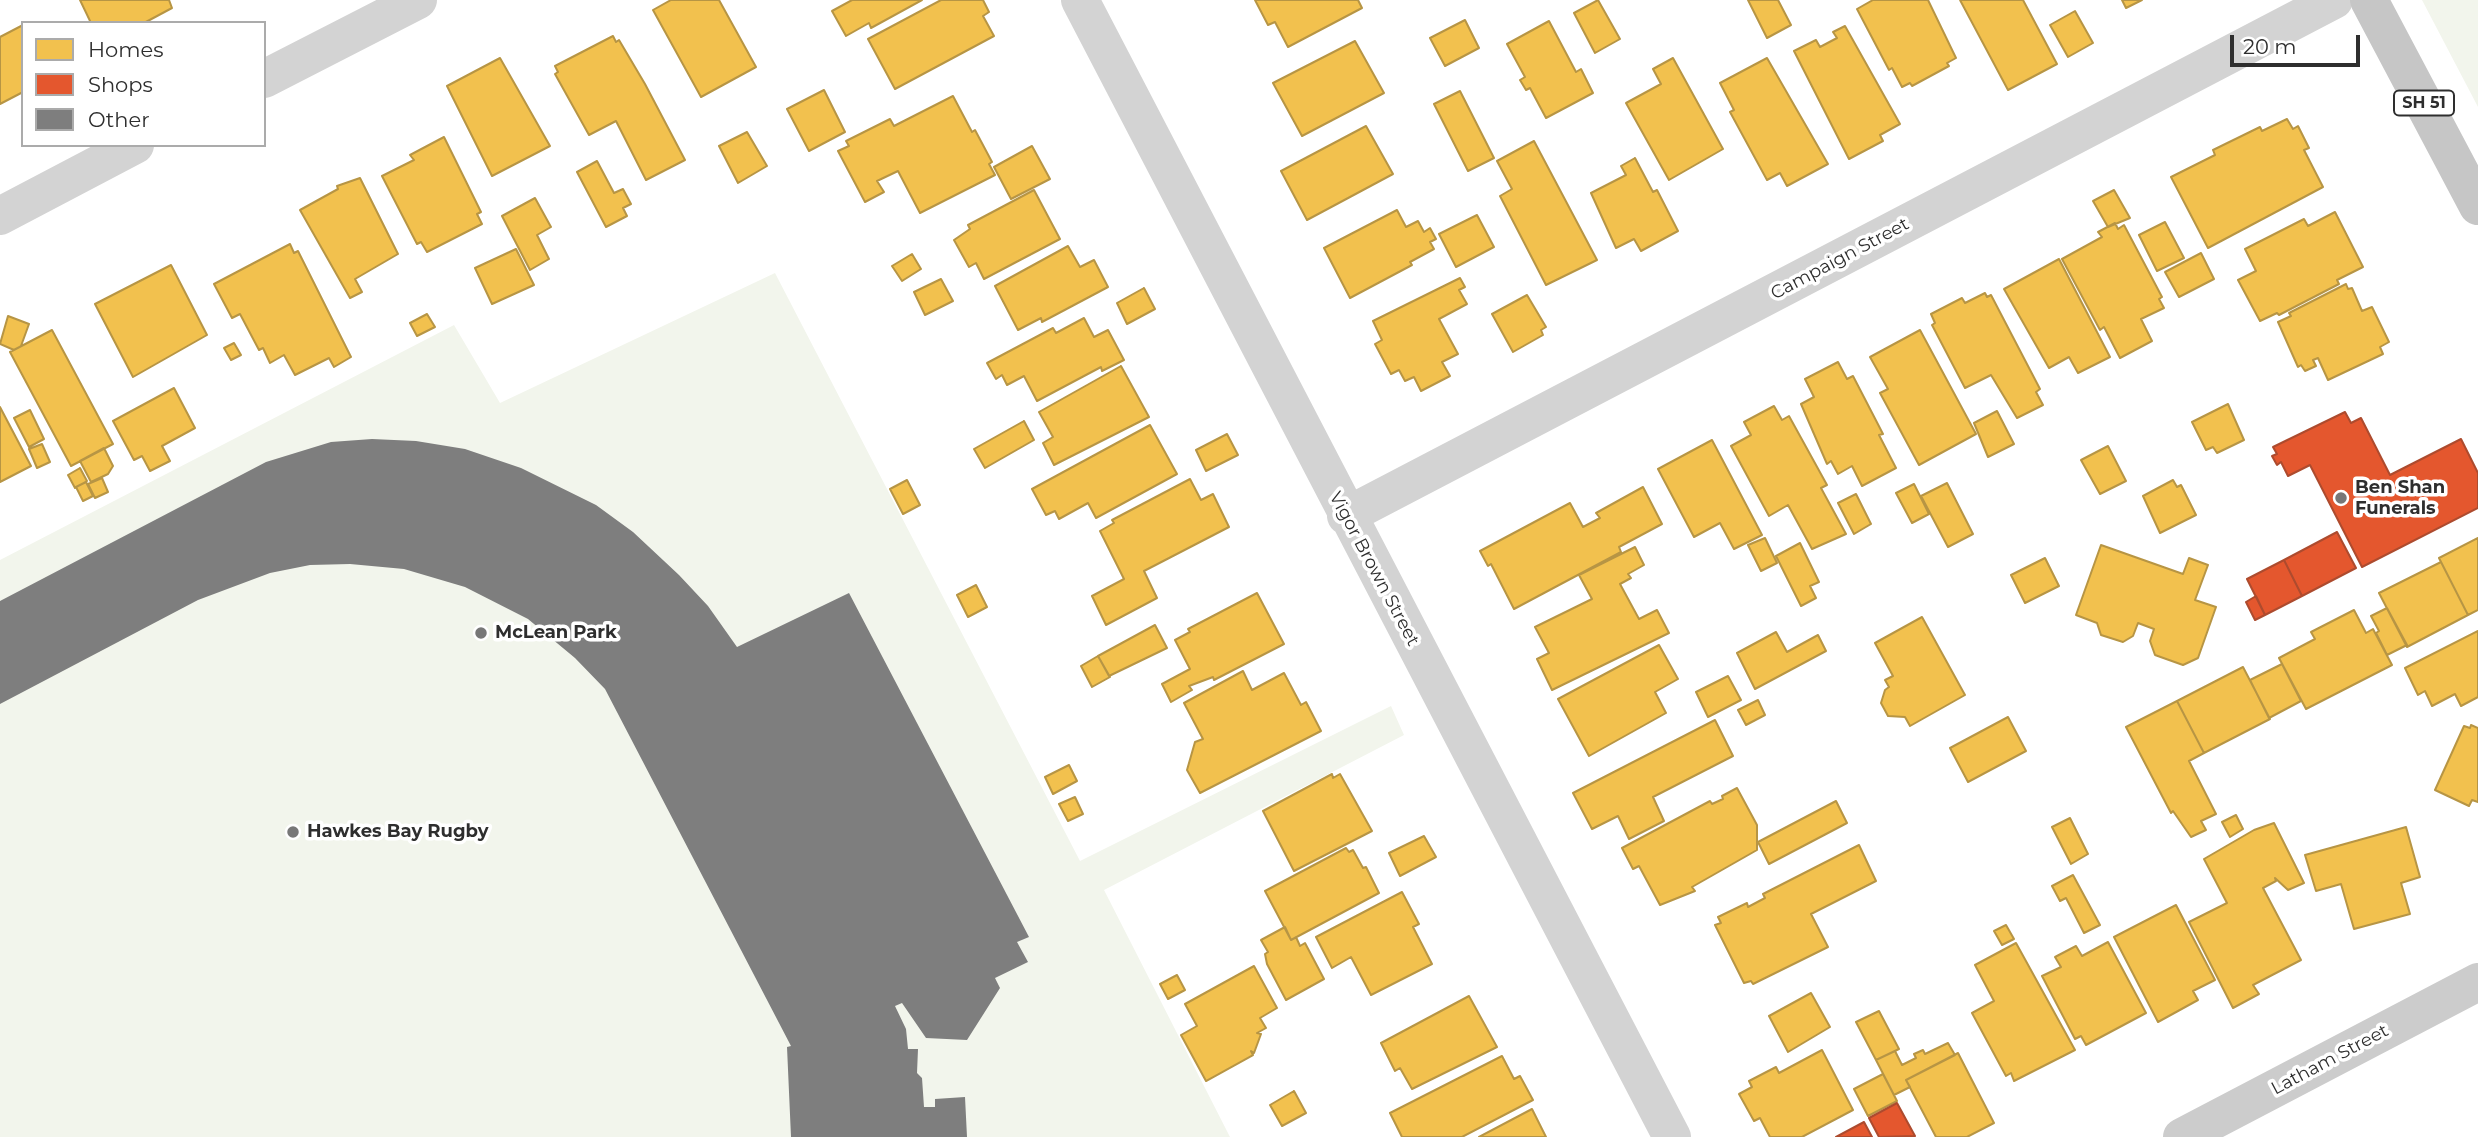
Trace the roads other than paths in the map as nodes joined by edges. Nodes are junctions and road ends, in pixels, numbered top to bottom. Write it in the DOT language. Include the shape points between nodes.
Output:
graph roads {
  1 [pos="418,0"];
  2 [pos="1080,0"];
  3 [pos="2334,0"];
  4 [pos="2369,0"];
  5 [pos="266,78"];
  6 [pos="131,147"];
  7 [pos="2478,206"];
  8 [pos="0,216"];
  9 [pos="1346,516"];
  10 [pos="2478,982"];
  11 [pos="1672,1137"];
  12 [pos="2182,1137"];
  1 -- 5 [label="street"];
  2 -- 9 [label="street, Vigor Brown Street"];
  3 -- 9 [label="street, Campaign Street"];
  4 -- 7 [label="main road, SH 51"];
  6 -- 8 [label="street"];
  9 -- 11 [label="street, Vigor Brown Street"];
  10 -- 12 [label="main road, Latham Street"];
}
